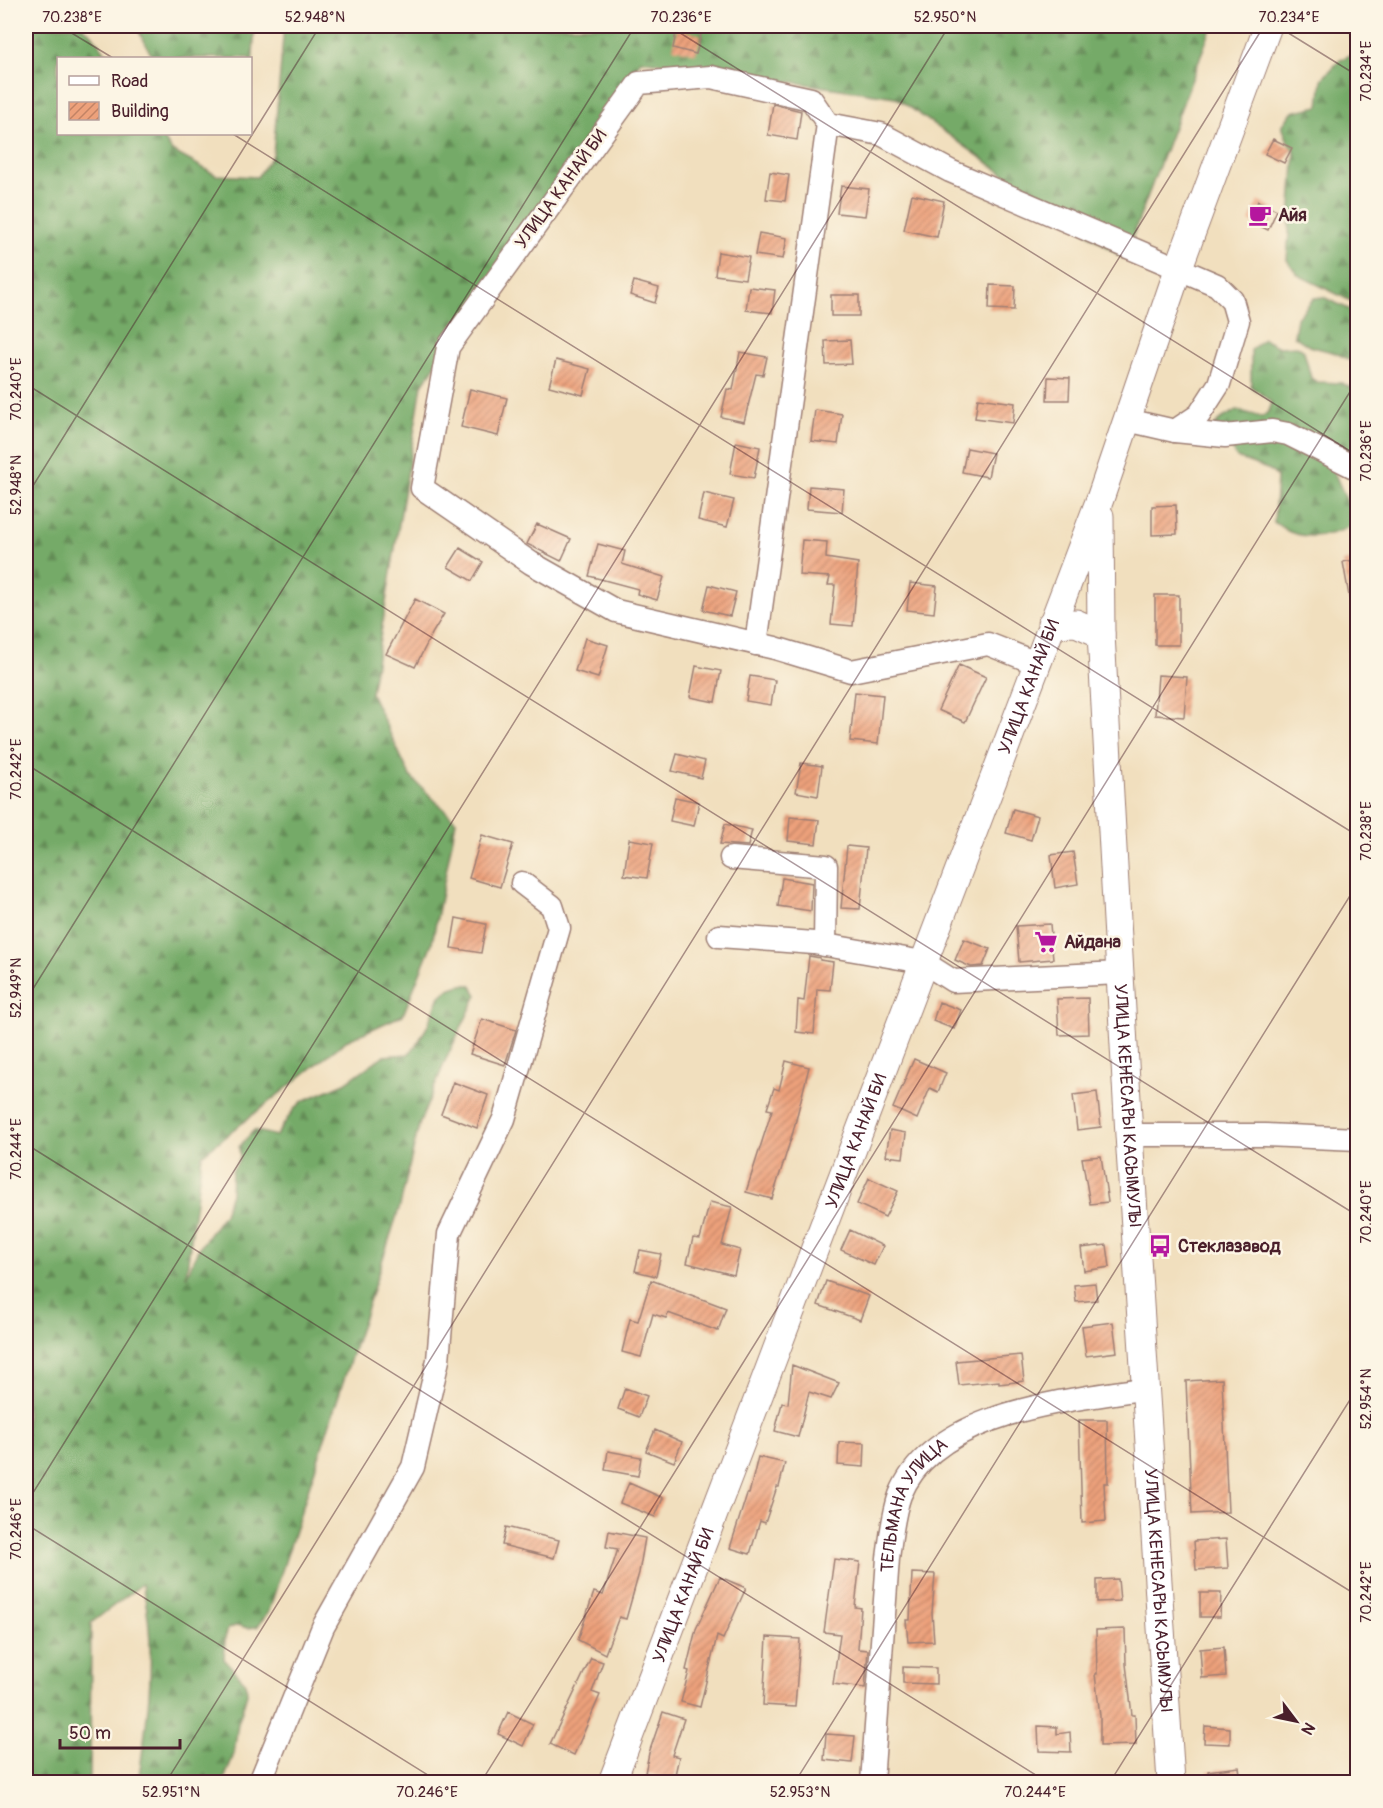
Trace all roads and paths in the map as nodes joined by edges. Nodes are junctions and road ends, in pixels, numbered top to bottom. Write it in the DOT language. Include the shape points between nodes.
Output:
graph roads {
  1 [pos="1268,26"];
  2 [pos="828,124"];
  3 [pos="1179,267"];
  4 [pos="1127,420"];
  5 [pos="1175,431"];
  6 [pos="1358,469"];
  7 [pos="1100,499"];
  8 [pos="1051,624"];
  9 [pos="1101,634"];
  10 [pos="756,644"];
  11 [pos="1036,663"];
  12 [pos="730,858"];
  13 [pos="522,882"];
  14 [pos="719,936"];
  15 [pos="825,945"];
  16 [pos="923,962"];
  17 [pos="1120,973"];
  18 [pos="1129,1135"];
  19 [pos="1358,1139"];
  20 [pos="1147,1388"];
  21 [pos="260,1782"];
  22 [pos="612,1782"];
  23 [pos="872,1782"];
  24 [pos="1171,1782"];
  1 -- 3 [label="main road, УЛИЦА КАНАЙ БИ"];
  2 -- 3 [label="street" via="881,134 950,171"];
  2 -- 10 [label="street"];
  2 -- 10 [label="street, УЛИЦА КАНАЙ БИ" via="811,99 711,76 639,83 448,347 422,488 531,563 616,611"];
  3 -- 4 [label="main road, УЛИЦА КАНАЙ БИ"];
  3 -- 5 [label="street" via="1217,285 1232,300 1238,321 1220,384 1199,415"];
  4 -- 5 [label="street"];
  4 -- 7 [label="main road, УЛИЦА КАНАЙ БИ"];
  5 -- 6 [label="street" via="1225,436 1272,430"];
  7 -- 8 [label="main road, УЛИЦА КАНАЙ БИ"];
  7 -- 9 [label="main road, УЛИЦА КЕНЕСАРЫ КАСЫМУЛЫ"];
  8 -- 9 [label="main road" via="1076,623"];
  8 -- 11 [label="main road, УЛИЦА КАНАЙ БИ"];
  9 -- 17 [label="main road, УЛИЦА КЕНЕСАРЫ КАСЫМУЛЫ"];
  10 -- 11 [label="street" via="850,671 988,644"];
  11 -- 16 [label="main road, УЛИЦА КАНАЙ БИ"];
  12 -- 15 [label="street" via="826,866"];
  13 -- 21 [label="street" via="552,906 559,928 504,1119 449,1234 438,1360 413,1467 323,1627"];
  14 -- 15 [label="street"];
  15 -- 16 [label="street"];
  16 -- 17 [label="street" via="953,981"];
  16 -- 22 [label="main road, УЛИЦА КАНАЙ БИ"];
  17 -- 18 [label="main road, УЛИЦА КЕНЕСАРЫ КАСЫМУЛЫ"];
  18 -- 19 [label="street"];
  18 -- 20 [label="main road, УЛИЦА КЕНЕСАРЫ КАСЫМУЛЫ"];
  20 -- 23 [label="street, ТЕЛЬМАНА УЛИЦА" via="1052,1404 984,1422 957,1433 930,1452 913,1473 900,1495 888,1558"];
  20 -- 24 [label="main road, УЛИЦА КЕНЕСАРЫ КАСЫМУЛЫ"];
}
